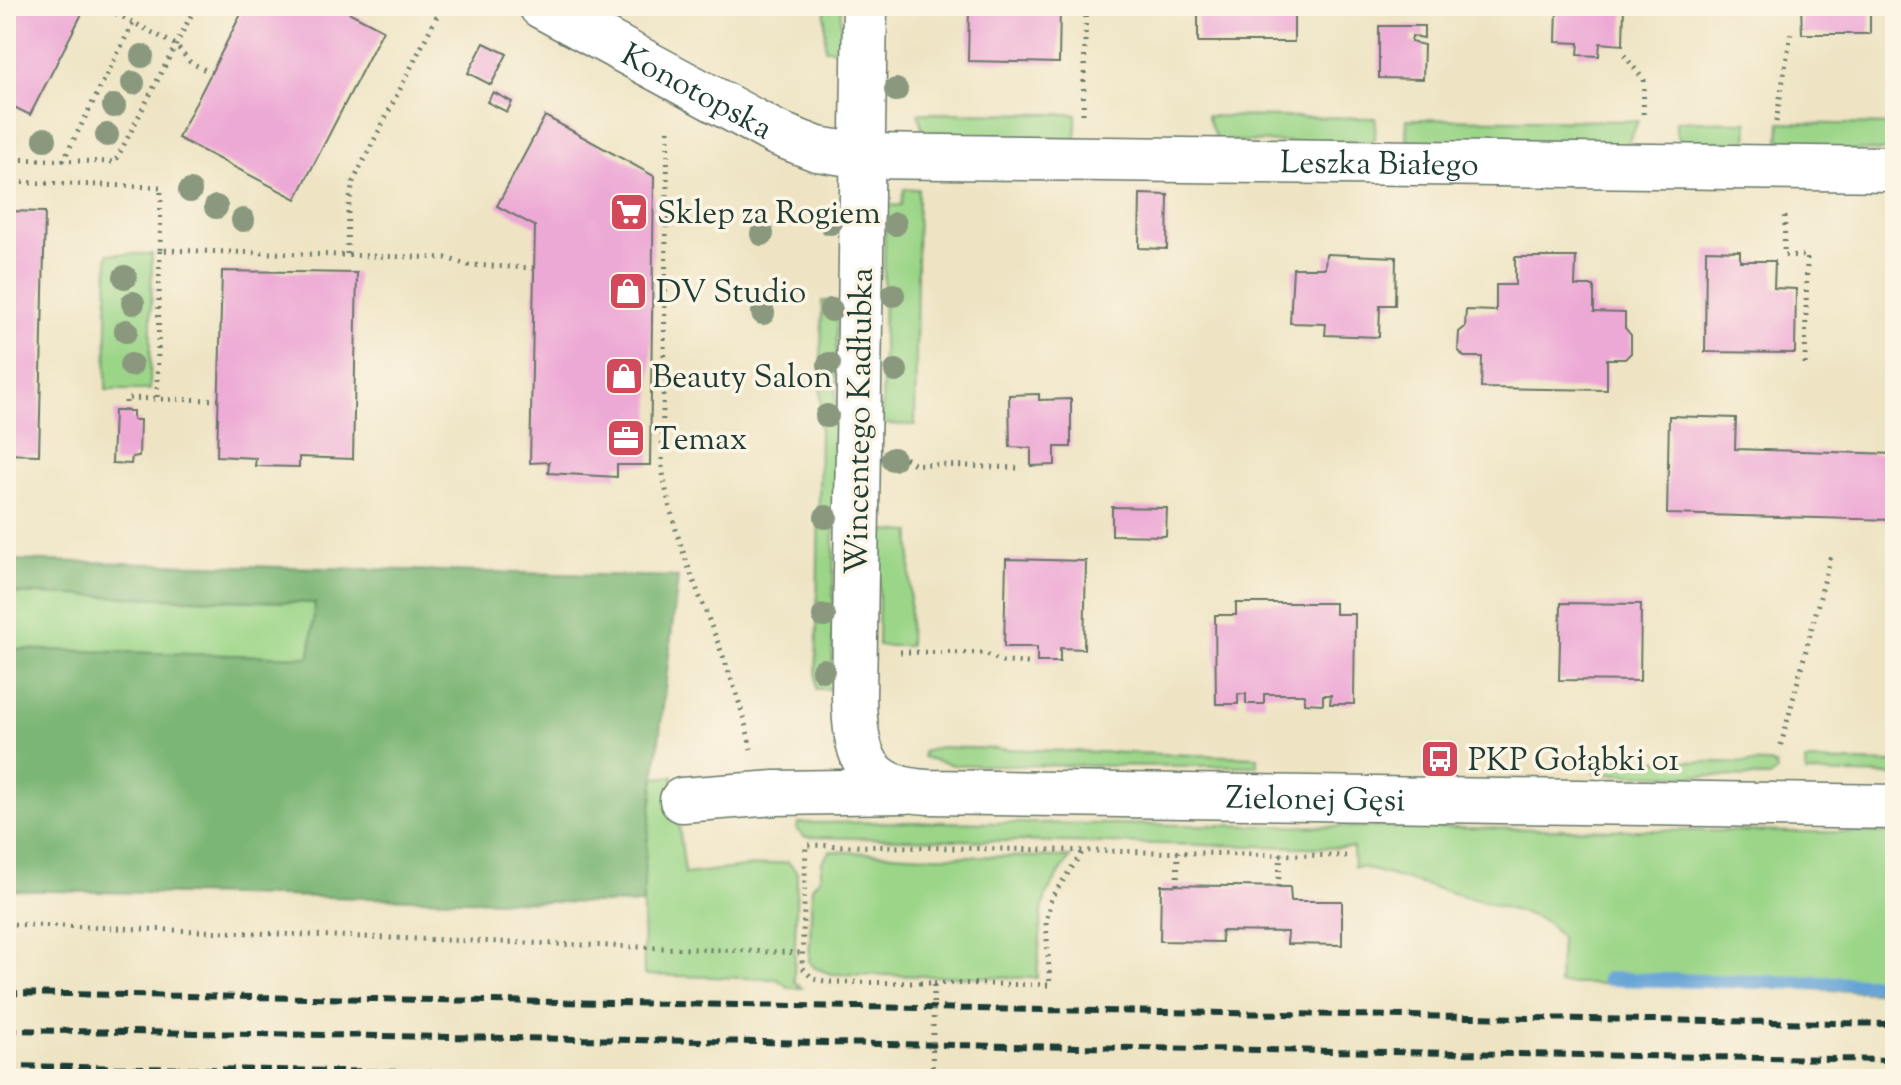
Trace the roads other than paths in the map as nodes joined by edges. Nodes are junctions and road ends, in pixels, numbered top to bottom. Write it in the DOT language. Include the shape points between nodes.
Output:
graph roads {
  1 [pos="541,6"];
  2 [pos="865,6"];
  3 [pos="863,156"];
  4 [pos="1895,169"];
  5 [pos="894,785"];
  6 [pos="682,800"];
  7 [pos="1895,807"];
  1 -- 3 [label="street, Konotopska" via="776,133 817,149"];
  2 -- 3 [label="street, Wincentego Kadłubka"];
  3 -- 4 [label="street, Leszka Białego"];
  3 -- 5 [label="street, Wincentego Kadłubka" via="854,708 864,763"];
  5 -- 6 [label="street, Zielonej Gęsi"];
  5 -- 7 [label="street, Zielonej Gęsi"];
}
